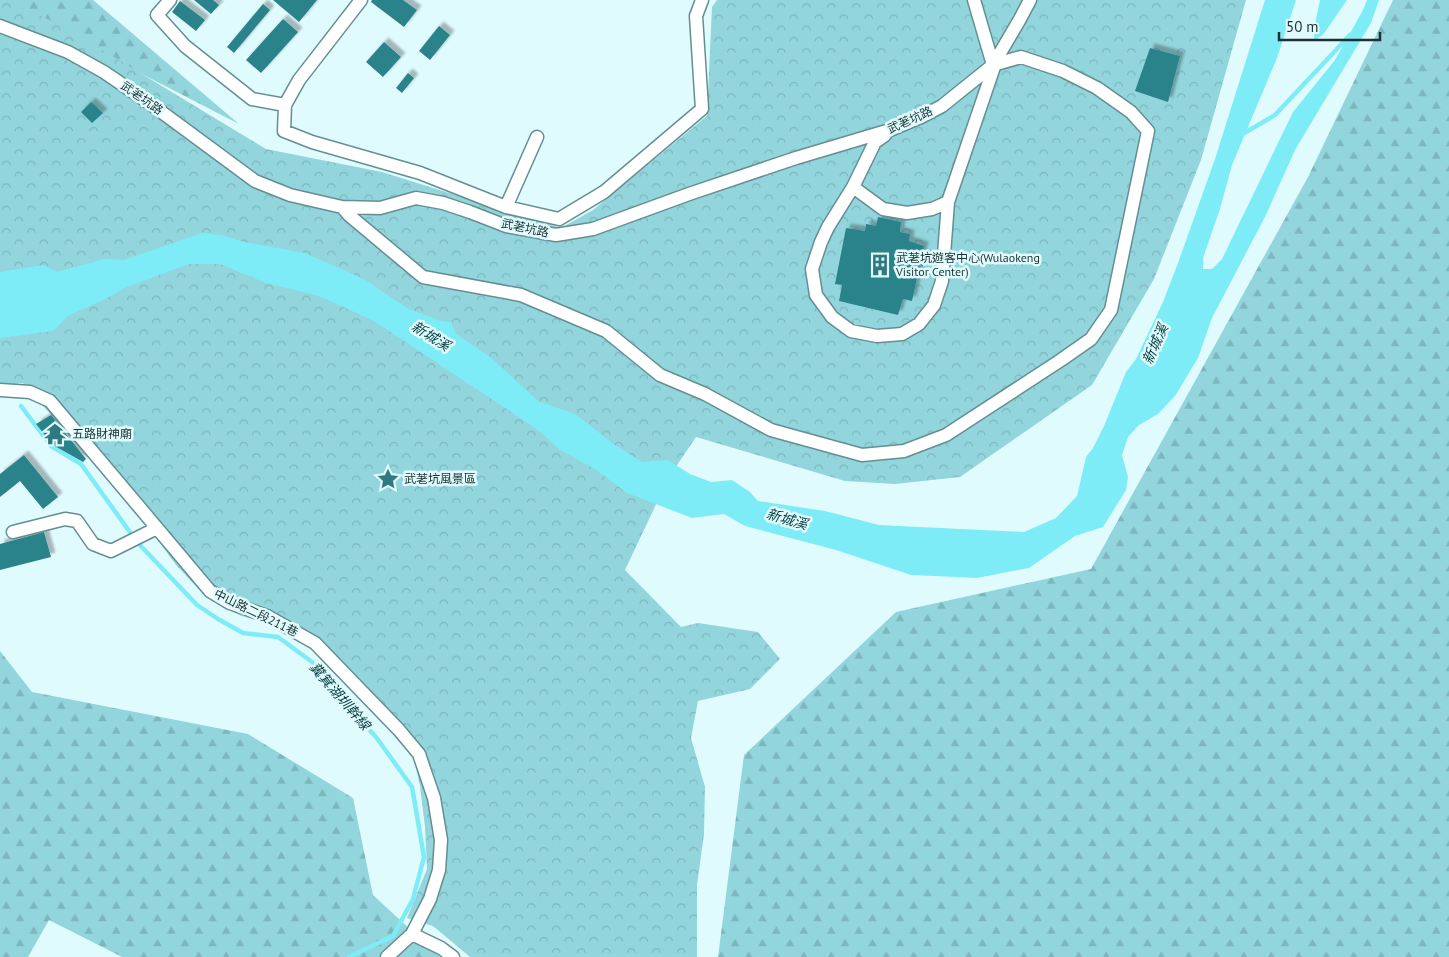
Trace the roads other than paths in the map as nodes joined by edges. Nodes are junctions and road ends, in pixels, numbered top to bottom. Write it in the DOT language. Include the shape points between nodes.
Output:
graph roads {
  1 [pos="170,0"];
  2 [pos="361,0"];
  3 [pos="702,0"];
  4 [pos="974,0"];
  5 [pos="1030,0"];
  6 [pos="0,26"];
  7 [pos="992,65"];
  8 [pos="285,105"];
  9 [pos="890,130"];
  10 [pos="537,137"];
  11 [pos="853,187"];
  12 [pos="948,202"];
  13 [pos="342,207"];
  14 [pos="506,207"];
  15 [pos="0,390"];
  16 [pos="152,531"];
  17 [pos="14,532"];
  18 [pos="412,934"];
  19 [pos="388,957"];
  20 [pos="453,957"];
  1 -- 8 [label="street" via="157,15 185,46 252,99"];
  2 -- 8 [label="street" via="299,80"];
  3 -- 14 [label="street" via="696,16 702,109 604,192 559,219"];
  4 -- 7 [label="street"];
  5 -- 7 [label="street, 武荖坑路"];
  6 -- 13 [label="street, 武荖坑路" via="68,52 104,72 255,181 290,195"];
  7 -- 9 [label="street, 武荖坑路" via="942,106"];
  7 -- 12 [label="street" via="995,64"];
  7 -- 13 [label="street" via="1021,57 1063,71 1097,88 1131,112 1148,131 1111,310 1091,339 1062,360 946,435 904,451 862,455 771,430 705,394 660,375 606,331 521,294 423,277"];
  8 -- 14 [label="street" via="284,131 420,172"];
  9 -- 11 [label="street" via="875,142"];
  9 -- 13 [label="street, 武荖坑路" via="796,158 593,229 556,235 506,226 470,212 416,198 380,208"];
  10 -- 14 [label="street"];
  11 -- 12 [label="street" via="883,209 907,213 932,209"];
  11 -- 12 [label="street" via="820,242 812,269 816,295 832,317 851,331 877,336 902,334 919,324 934,305 942,281"];
  15 -- 16 [label="street, 中山路二段211巷" via="30,392 50,401"];
  16 -- 17 [label="street" via="111,551 92,544 77,521 65,519"];
  16 -- 18 [label="street, 中山路二段211巷" via="210,591 315,643 419,754 434,798 440,840 439,870 430,899"];
  18 -- 19 [label="street, 中山路二段211巷"];
  18 -- 20 [label="street"];
}
